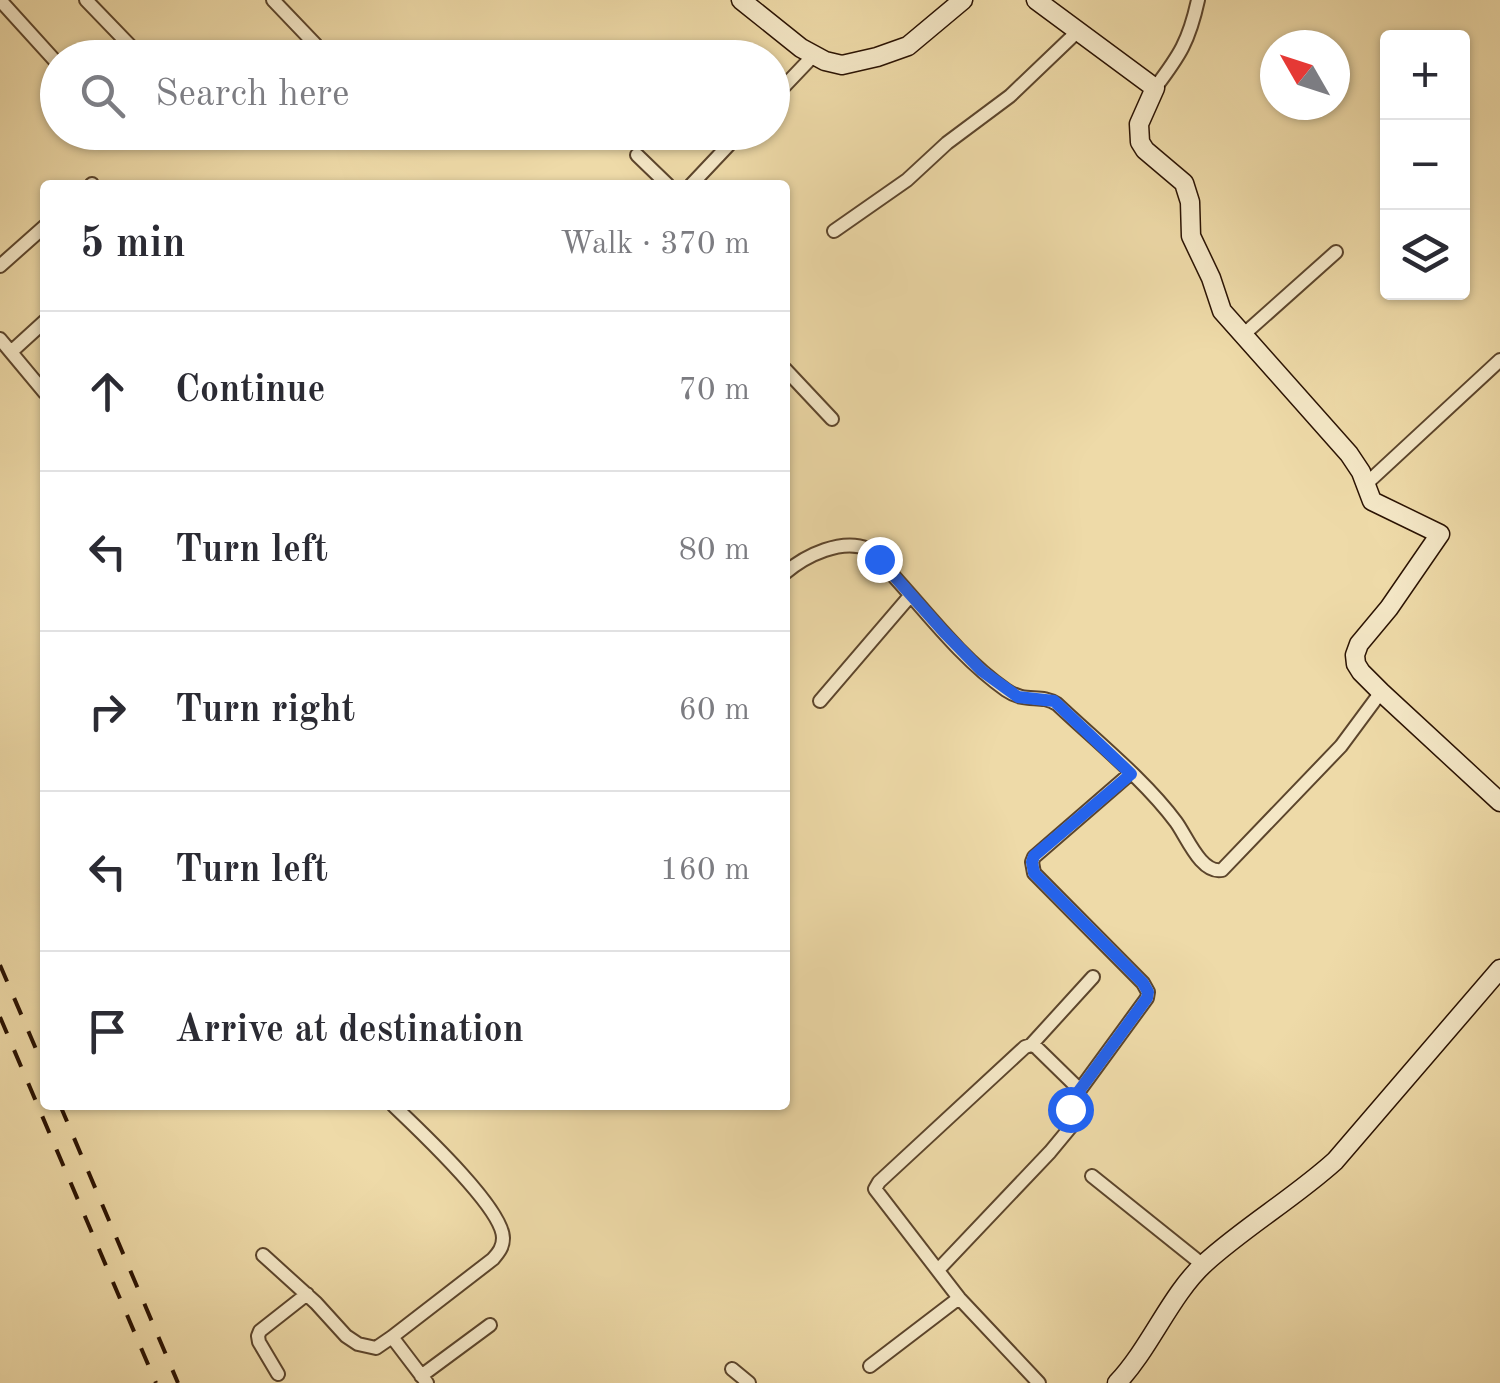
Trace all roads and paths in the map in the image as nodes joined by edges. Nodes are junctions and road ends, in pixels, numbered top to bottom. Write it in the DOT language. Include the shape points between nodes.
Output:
graph roads {
  1 [pos="0,0"];
  2 [pos="86,0"];
  3 [pos="274,0"];
  4 [pos="741,0"];
  5 [pos="963,0"];
  6 [pos="1036,0"];
  7 [pos="1198,0"];
  8 [pos="1078,31"];
  9 [pos="125,40"];
  10 [pos="311,40"];
  11 [pos="40,44"];
  12 [pos="813,56"];
  13 [pos="790,80"];
  14 [pos="1155,88"];
  15 [pos="724,150"];
  16 [pos="637,156"];
  17 [pos="658,180"];
  18 [pos="697,180"];
  19 [pos="40,230"];
  20 [pos="834,230"];
  21 [pos="1336,252"];
  22 [pos="0,266"];
  23 [pos="40,326"];
  24 [pos="1243,335"];
  25 [pos="0,339"];
  26 [pos="11,352"];
  27 [pos="1500,360"];
  28 [pos="790,374"];
  29 [pos="40,386"];
  30 [pos="832,419"];
  31 [pos="1365,485"];
  32 [pos="790,569"];
  33 [pos="910,596"];
  34 [pos="1381,692"];
  35 [pos="820,701"];
  36 [pos="1131,774"];
  37 [pos="1500,802"];
  38 [pos="1500,970"];
  39 [pos="1093,977"];
  40 [pos="1031,1045"];
  41 [pos="1080,1090"];
  42 [pos="399,1110"];
  43 [pos="1092,1176"];
  44 [pos="262,1255"];
  45 [pos="1203,1265"];
  46 [pos="938,1270"];
  47 [pos="307,1294"];
  48 [pos="959,1298"];
  49 [pos="490,1325"];
  50 [pos="392,1337"];
  51 [pos="870,1366"];
  52 [pos="732,1369"];
  53 [pos="278,1374"];
  54 [pos="424,1379"];
  55 [pos="749,1383"];
  56 [pos="1038,1383"];
  57 [pos="1117,1383"];
  1 -- 11 [label="street"];
  2 -- 9 [label="street"];
  3 -- 10 [label="street"];
  4 -- 12 [label="street"];
  5 -- 12 [label="street" via="908,46 876,58 842,65"];
  6 -- 8 [label="street"];
  7 -- 14 [label="street" via="1181,54"];
  8 -- 14 [label="street"];
  8 -- 20 [label="street" via="1021,88"];
  12 -- 13 [label="street"];
  14 -- 24 [label="street" via="1139,124 1140,142 1184,182 1191,236 1222,311"];
  15 -- 18 [label="street"];
  16 -- 17 [label="street"];
  19 -- 22 [label="street"];
  21 -- 24 [label="street"];
  23 -- 26 [label="street"];
  24 -- 31 [label="street" via="1324,424"];
  25 -- 26 [label="street"];
  26 -- 29 [label="street"];
  27 -- 31 [label="street"];
  28 -- 30 [label="street"];
  31 -- 34 [label="street" via="1377,504 1440,534 1355,656"];
  32 -- 33 [label="street" via="856,544"];
  33 -- 35 [label="street"];
  33 -- 36 [label="street" via="982,671 1018,697 1054,701"];
  34 -- 36 [label="street" via="1327,761 1216,872"];
  34 -- 37 [label="street"];
  36 -- 41 [label="street" via="1032,862 1034,873 1148,992"];
  38 -- 45 [label="street" via="1335,1161"];
  39 -- 40 [label="street"];
  40 -- 41 [label="street"];
  40 -- 46 [label="street" via="877,1185"];
  41 -- 46 [label="street" via="1070,1105 1074,1123"];
  42 -- 50 [label="street" via="470,1184 504,1240 493,1259"];
  43 -- 45 [label="street"];
  44 -- 47 [label="street"];
  45 -- 57 [label="street"];
  46 -- 48 [label="street"];
  47 -- 50 [label="street" via="358,1344 376,1348"];
  47 -- 53 [label="street" via="258,1336"];
  48 -- 51 [label="street"];
  48 -- 56 [label="street"];
  49 -- 54 [label="street"];
  50 -- 54 [label="street"];
  52 -- 55 [label="street"];
}
